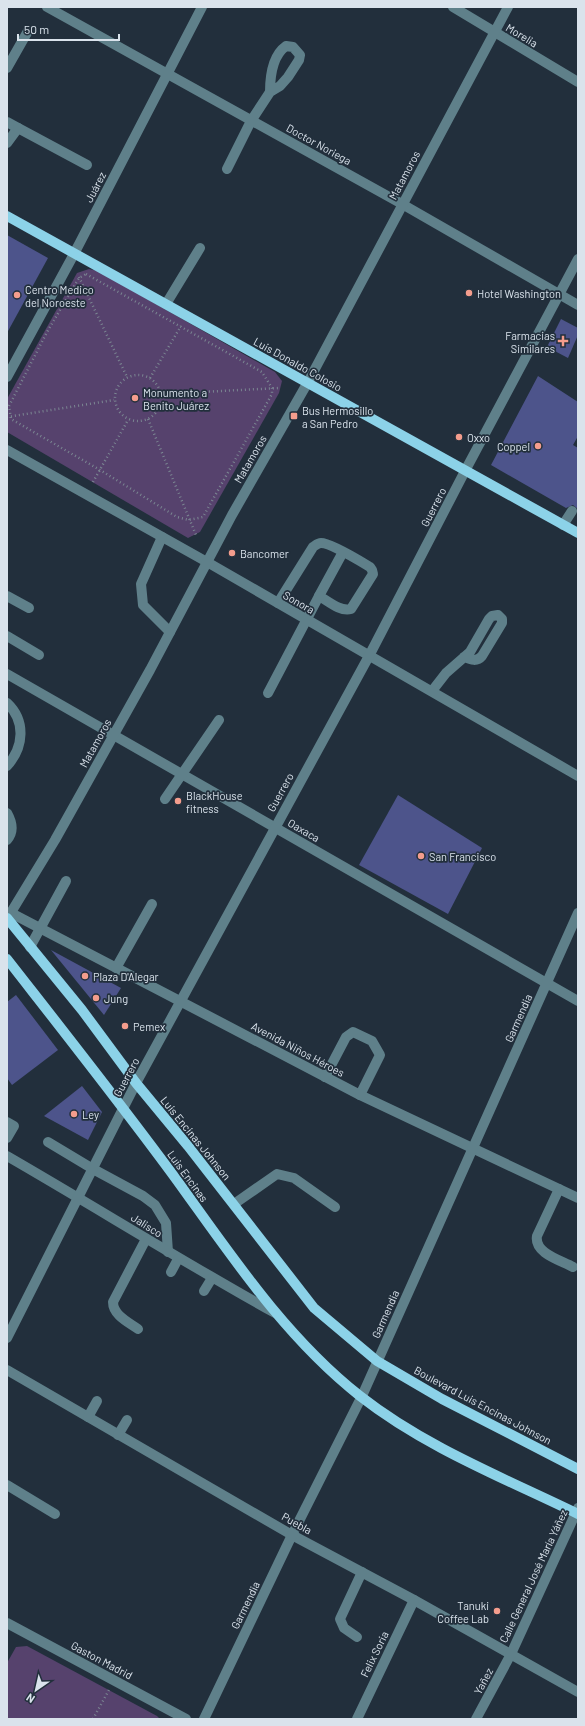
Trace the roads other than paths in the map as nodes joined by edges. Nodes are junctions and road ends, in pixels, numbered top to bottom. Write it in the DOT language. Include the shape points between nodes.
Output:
graph roads {
  1 [pos="46,7"];
  2 [pos="202,7"];
  3 [pos="453,7"];
  4 [pos="508,7"];
  5 [pos="28,31"];
  6 [pos="494,32"];
  7 [pos="7,68"];
  8 [pos="168,74"];
  9 [pos="578,82"];
  10 [pos="270,92"];
  11 [pos="251,121"];
  12 [pos="7,122"];
  13 [pos="18,128"];
  14 [pos="7,143"];
  15 [pos="87,165"];
  16 [pos="227,169"];
  17 [pos="402,204"];
  18 [pos="7,216"];
  19 [pos="200,248"];
  20 [pos="74,254"];
  21 [pos="578,259"];
  22 [pos="559,295"];
  23 [pos="166,304"];
  24 [pos="578,305"];
  25 [pos="7,377"];
  26 [pos="308,382"];
  27 [pos="7,450"];
  28 [pos="465,471"];
  29 [pos="572,511"];
  30 [pos="563,525"];
  31 [pos="578,533"];
  32 [pos="162,537"];
  33 [pos="343,552"];
  34 [pos="207,562"];
  35 [pos="7,596"];
  36 [pos="319,596"];
  37 [pos="278,603"];
  38 [pos="29,608"];
  39 [pos="307,620"];
  40 [pos="170,632"];
  41 [pos="7,636"];
  42 [pos="39,655"];
  43 [pos="369,656"];
  44 [pos="464,658"];
  45 [pos="7,674"];
  46 [pos="432,691"];
  47 [pos="268,693"];
  48 [pos="7,703"];
  49 [pos="219,720"];
  50 [pos="113,735"];
  51 [pos="7,766"];
  52 [pos="181,774"];
  53 [pos="578,776"];
  54 [pos="165,799"];
  55 [pos="7,813"];
  56 [pos="275,827"];
  57 [pos="7,840"];
  58 [pos="66,881"];
  59 [pos="152,904"];
  60 [pos="578,913"];
  61 [pos="8,917"];
  62 [pos="40,928"];
  63 [pos="30,947"];
  64 [pos="7,959"];
  65 [pos="116,968"];
  66 [pos="547,983"];
  67 [pos="578,1001"];
  68 [pos="181,1002"];
  69 [pos="325,1077"];
  70 [pos="136,1083"];
  71 [pos="360,1095"];
  72 [pos="123,1108"];
  73 [pos="7,1122"];
  74 [pos="7,1138"];
  75 [pos="48,1142"];
  76 [pos="472,1149"];
  77 [pos="7,1156"];
  78 [pos="93,1169"];
  79 [pos="559,1189"];
  80 [pos="79,1198"];
  81 [pos="578,1198"];
  82 [pos="234,1204"];
  83 [pos="335,1207"];
  84 [pos="146,1239"];
  85 [pos="168,1252"];
  86 [pos="178,1259"];
  87 [pos="573,1267"];
  88 [pos="171,1272"];
  89 [pos="212,1278"];
  90 [pos="204,1291"];
  91 [pos="276,1313"];
  92 [pos="138,1329"];
  93 [pos="7,1338"];
  94 [pos="377,1361"];
  95 [pos="7,1370"];
  96 [pos="361,1397"];
  97 [pos="97,1401"];
  98 [pos="88,1417"];
  99 [pos="127,1420"];
  100 [pos="118,1435"];
  101 [pos="578,1469"];
  102 [pos="7,1485"];
  103 [pos="577,1512"];
  104 [pos="55,1514"];
  105 [pos="292,1535"];
  106 [pos="362,1572"];
  107 [pos="414,1600"];
  108 [pos="8,1627"];
  109 [pos="357,1637"];
  110 [pos="511,1654"];
  111 [pos="578,1692"];
  112 [pos="186,1719"];
  113 [pos="204,1719"];
  114 [pos="357,1719"];
  115 [pos="476,1719"];
  1 -- 8 [label="street, Doctor Noriega"];
  2 -- 8 [label="street, Juárez"];
  3 -- 6 [label="street, Morelia"];
  4 -- 6 [label="street, Matamoros"];
  5 -- 7 [label="street"];
  6 -- 9 [label="street, Morelia"];
  6 -- 17 [label="street, Matamoros"];
  8 -- 11 [label="street, Doctor Noriega"];
  8 -- 20 [label="street, Juárez"];
  10 -- 11 [label="street"];
  11 -- 16 [label="street"];
  11 -- 17 [label="street, Doctor Noriega"];
  12 -- 13 [label="street"];
  13 -- 14 [label="street"];
  13 -- 15 [label="street"];
  17 -- 22 [label="street, Doctor Noriega"];
  17 -- 26 [label="street, Matamoros"];
  18 -- 20 [label="main road, Luis Donaldo Colosio"];
  19 -- 23 [label="street"];
  20 -- 23 [label="main road, Luis Donaldo Colosio"];
  20 -- 25 [label="street, Juárez"];
  21 -- 22 [label="street, Guerrero"];
  22 -- 24 [label="street, Doctor Noriega"];
  22 -- 28 [label="street, Guerrero"];
  23 -- 26 [label="main road, Luis Donaldo Colosio"];
  26 -- 28 [label="main road, Luis Donaldo Colosio"];
  26 -- 34 [label="street, Matamoros"];
  27 -- 32 [label="street, Sonora"];
  28 -- 30 [label="main road, Luis Donaldo Colosio"];
  28 -- 43 [label="street, Guerrero"];
  29 -- 30 [label="street"];
  30 -- 31 [label="main road, Luis Donaldo Colosio"];
  32 -- 34 [label="street, Sonora"];
  32 -- 40 [label="street" via="142,584 143,604"];
  33 -- 36 [label="street"];
  33 -- 36 [label="street" via="370,567 373,574 370,580 351,609 341,608"];
  33 -- 37 [label="street" via="322,542 318,543"];
  34 -- 37 [label="street, Sonora"];
  34 -- 40 [label="street, Matamoros"];
  35 -- 38 [label="street"];
  36 -- 39 [label="street"];
  37 -- 39 [label="street, Sonora"];
  39 -- 43 [label="street, Sonora"];
  39 -- 47 [label="street"];
  40 -- 50 [label="street, Matamoros"];
  41 -- 42 [label="street"];
  43 -- 46 [label="street, Sonora"];
  43 -- 56 [label="street, Guerrero"];
  44 -- 46 [label="street" via="446,673"];
  45 -- 50 [label="street, Oaxaca"];
  46 -- 53 [label="street, Sonora"];
  48 -- 51 [label="street" via="18,717 21,728 19,744"];
  49 -- 52 [label="street"];
  50 -- 52 [label="street, Oaxaca"];
  50 -- 61 [label="street, Matamoros" via="55,840"];
  52 -- 54 [label="street"];
  52 -- 56 [label="street, Oaxaca"];
  55 -- 57 [label="street" via="12,821 12,830"];
  56 -- 66 [label="street, Oaxaca"];
  56 -- 68 [label="street, Guerrero"];
  58 -- 62 [label="street"];
  59 -- 65 [label="street"];
  60 -- 66 [label="street, Garmendia"];
  61 -- 62 [label="street, Avenida Niños Héroes"];
  61 -- 63 [label="main road, Luis Encinas Johnson"];
  62 -- 63 [label="street"];
  62 -- 65 [label="street, Avenida Niños Héroes"];
  63 -- 70 [label="main road, Luis Encinas Johnson" via="82,1010"];
  64 -- 72 [label="main road, Luis Encinas"];
  65 -- 68 [label="street, Avenida Niños Héroes"];
  66 -- 67 [label="street, Oaxaca"];
  66 -- 76 [label="street, Garmendia"];
  68 -- 69 [label="street, Avenida Niños Héroes"];
  68 -- 70 [label="street, Guerrero"];
  69 -- 71 [label="street, Avenida Niños Héroes"];
  69 -- 71 [label="street" via="346,1037 353,1032 372,1041 380,1055"];
  70 -- 72 [label="street, Guerrero"];
  70 -- 82 [label="main road, Luis Encinas Johnson"];
  71 -- 76 [label="street, Avenida Niños Héroes"];
  72 -- 78 [label="street, Guerrero"];
  72 -- 91 [label="main road, Luis Encinas"];
  73 -- 74 [label="street" via="14,1126"];
  75 -- 78 [label="street"];
  76 -- 79 [label="street, Avenida Niños Héroes"];
  76 -- 94 [label="street, Garmendia"];
  77 -- 80 [label="street, Jalisco"];
  78 -- 80 [label="street, Guerrero"];
  78 -- 85 [label="street" via="155,1205 166,1223"];
  79 -- 81 [label="street, Avenida Niños Héroes"];
  79 -- 87 [label="street" via="536,1242 539,1248"];
  80 -- 84 [label="street, Jalisco"];
  80 -- 93 [label="street, Guerrero"];
  82 -- 83 [label="street" via="277,1174 294,1178"];
  82 -- 94 [label="main road, Luis Encinas Johnson" via="314,1308"];
  84 -- 85 [label="street, Jalisco"];
  84 -- 92 [label="street" via="113,1302 115,1312"];
  85 -- 86 [label="street, Jalisco"];
  86 -- 88 [label="street"];
  86 -- 89 [label="street, Jalisco"];
  89 -- 90 [label="street"];
  89 -- 91 [label="street, Jalisco"];
  91 -- 96 [label="main road, Luis Encinas" via="336,1376"];
  94 -- 96 [label="street, Garmendia"];
  94 -- 101 [label="main road, Boulevard Luis Encinas Johnson" via="442,1399"];
  95 -- 98 [label="street, Puebla"];
  96 -- 103 [label="main road" via="450,1453"];
  96 -- 105 [label="street, Garmendia"];
  97 -- 98 [label="street"];
  98 -- 100 [label="street, Puebla"];
  99 -- 100 [label="street"];
  100 -- 105 [label="street, Puebla"];
  102 -- 104 [label="street"];
  103 -- 110 [label="street, Calle General José María Yáñez"];
  105 -- 106 [label="street, Puebla"];
  105 -- 113 [label="street, Garmendia"];
  106 -- 107 [label="street, Puebla"];
  106 -- 109 [label="street" via="340,1619 344,1628"];
  107 -- 110 [label="street, Puebla"];
  107 -- 114 [label="street, Felix Soria"];
  108 -- 112 [label="street, Gaston Madrid"];
  110 -- 111 [label="street, Puebla"];
  110 -- 115 [label="street, Yañez"];
}
